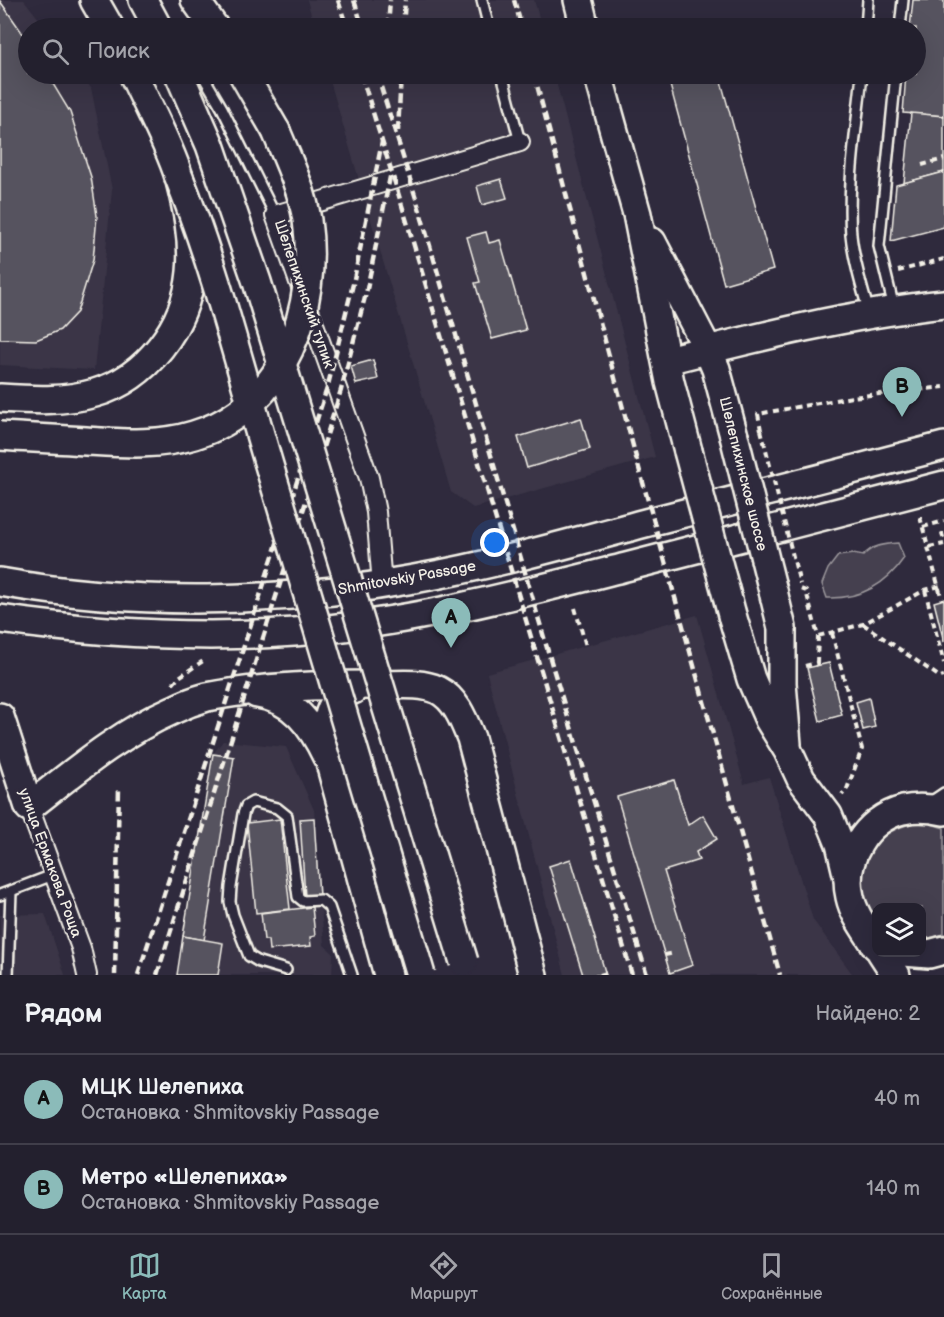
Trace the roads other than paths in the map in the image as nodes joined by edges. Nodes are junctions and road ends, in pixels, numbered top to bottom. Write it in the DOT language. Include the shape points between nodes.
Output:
graph roads {
  1 [pos="94,0"];
  2 [pos="143,0"];
  3 [pos="195,0"];
  4 [pos="482,0"];
  5 [pos="578,0"];
  6 [pos="868,0"];
  7 [pos="903,0"];
  8 [pos="104,18"];
  9 [pos="153,18"];
  10 [pos="208,18"];
  11 [pos="486,18"];
  12 [pos="582,18"];
  13 [pos="867,18"];
  14 [pos="901,18"];
  15 [pos="137,84"];
  16 [pos="183,84"];
  17 [pos="208,84"];
  18 [pos="249,84"];
  19 [pos="505,84"];
  20 [pos="601,84"];
  21 [pos="861,84"];
  22 [pos="895,84"];
  23 [pos="520,142"];
  24 [pos="178,175"];
  25 [pos="638,214"];
  26 [pos="275,215"];
  27 [pos="944,304"];
  28 [pos="882,312"];
  29 [pos="708,350"];
  30 [pos="667,360"];
  31 [pos="0,398"];
  32 [pos="0,436"];
  33 [pos="944,446"];
  34 [pos="944,485"];
  35 [pos="0,582"];
  36 [pos="382,585"];
  37 [pos="0,619"];
  38 [pos="368,685"];
  39 [pos="243,692"];
  40 [pos="0,717"];
  41 [pos="788,751"];
  42 [pos="332,767"];
  43 [pos="937,804"];
  44 [pos="834,806"];
  45 [pos="29,807"];
  46 [pos="880,820"];
  47 [pos="53,875"];
  48 [pos="848,878"];
  49 [pos="11,892"];
  50 [pos="0,895"];
  51 [pos="872,937"];
  52 [pos="944,950"];
  53 [pos="926,954"];
  54 [pos="884,957"];
  55 [pos="4,959"];
  56 [pos="466,968"];
  57 [pos="286,970"];
  58 [pos="8,975"];
  59 [pos="87,975"];
  60 [pos="352,975"];
  61 [pos="388,975"];
  62 [pos="421,975"];
  63 [pos="533,975"];
  64 [pos="896,975"];
  1 -- 8 [label="main road"];
  2 -- 9 [label="main road"];
  3 -- 10 [label="main road"];
  4 -- 11 [label="lane"];
  5 -- 12 [label="main road"];
  6 -- 13 [label="lane"];
  7 -- 14 [label="lane"];
  15 -- 24 [label="main road"];
  16 -- 56 [label="main road, bridge" via="210,145 257,282"];
  17 -- 26 [label="lane"];
  18 -- 32 [label="main road, bridge" via="297,179 307,220 307,291 287,358 243,409 196,435 164,442 127,443"];
  19 -- 23 [label="lane"];
  20 -- 25 [label="main road, Шелепихинское шоссе"];
  21 -- 28 [label="lane" via="850,216 853,251 858,275"];
  22 -- 28 [label="lane" via="879,246"];
  23 -- 26 [label="street, Шелепихинский тупик"];
  24 -- 31 [label="main road, bridge" via="190,229 191,273 180,313 156,355 134,375 94,393 43,400"];
  24 -- 62 [label="main road, bridge" via="220,296"];
  25 -- 29 [label="main road, Шелепихинское шоссе"];
  25 -- 30 [label="main road, Шелепихинское шоссе"];
  26 -- 36 [label="street, Шелепихинский тупик" via="369,478"];
  27 -- 28 [label="main road"];
  28 -- 29 [label="main road"];
  29 -- 30 [label="main road"];
  29 -- 41 [label="main road, Шелепихинское шоссе, bridge" via="734,436 782,628"];
  30 -- 41 [label="main road, Шелепихинское шоссе, bridge" via="751,679"];
  33 -- 36 [label="main road, Shmitovskiy Passage" via="503,560"];
  34 -- 37 [label="main road" via="512,596 376,623 294,632 172,634 94,631"];
  35 -- 36 [label="main road, Shmitovskiy Passage" via="97,594 195,598 291,596"];
  38 -- 39 [label="main road"];
  38 -- 42 [label="main road" via="345,693 333,703 327,736"];
  38 -- 63 [label="main road" via="419,685 439,691 462,717 471,738"];
  39 -- 42 [label="main road" via="267,695 289,705 319,740"];
  39 -- 45 [label="main road" via="204,698 140,726"];
  40 -- 45 [label="main road, улица Ермакова Роща"];
  41 -- 44 [label="main road, Шелепихинское шоссе" via="801,778"];
  42 -- 61 [label="main road"];
  43 -- 46 [label="main road, Шелепихинское шоссе" via="901,810"];
  44 -- 46 [label="main road, Шелепихинское шоссе" via="852,820"];
  44 -- 48 [label="main road, Шелепихинское шоссе"];
  45 -- 47 [label="street, улица Ермакова Роща"];
  46 -- 48 [label="main road, Шелепихинское шоссе" via="864,835 852,855"];
  47 -- 49 [label="lane"];
  47 -- 59 [label="street, улица Ермакова Роща" via="81,948"];
  48 -- 51 [label="main road, Шелепихинское шоссе" via="854,911"];
  49 -- 50 [label="lane"];
  49 -- 55 [label="lane"];
  52 -- 53 [label="main road"];
  54 -- 64 [label="main road"];
  55 -- 58 [label="lane"];
  57 -- 60 [label="lane" via="249,956 231,908 243,814 253,802 277,808 290,820 298,897 303,901 321,900 329,907"];
}
